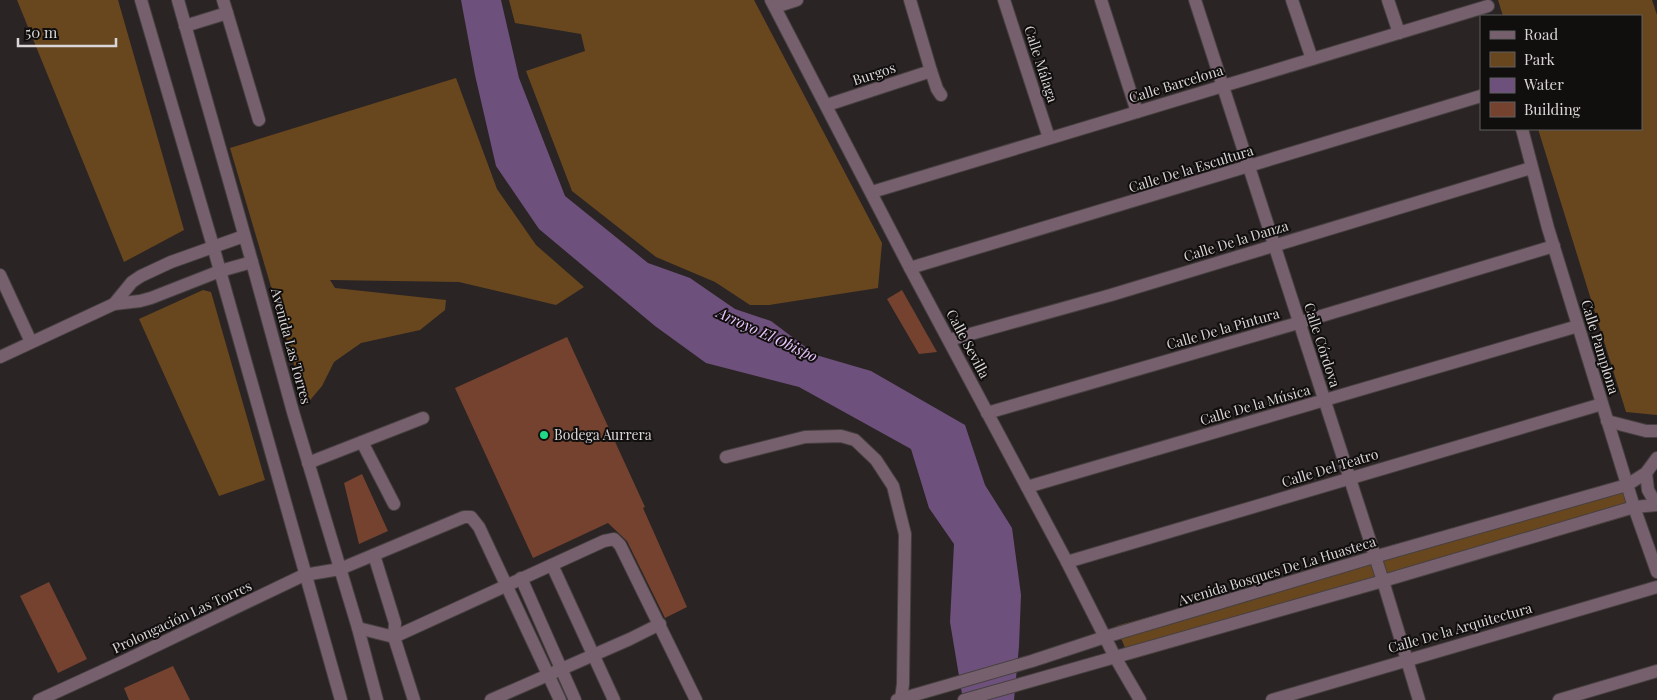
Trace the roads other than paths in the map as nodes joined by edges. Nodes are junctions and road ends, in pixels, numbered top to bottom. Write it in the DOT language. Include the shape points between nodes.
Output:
graph roads {
  1 [pos="141,0"];
  2 [pos="178,0"];
  3 [pos="223,0"];
  4 [pos="797,0"];
  5 [pos="910,0"];
  6 [pos="1004,0"];
  7 [pos="1101,0"];
  8 [pos="1195,0"];
  9 [pos="1292,0"];
  10 [pos="1388,0"];
  11 [pos="773,3"];
  12 [pos="1489,7"];
  13 [pos="227,13"];
  14 [pos="185,26"];
  15 [pos="1399,33"];
  16 [pos="1312,59"];
  17 [pos="931,71"];
  18 [pos="1222,86"];
  19 [pos="939,92"];
  20 [pos="1480,96"];
  21 [pos="826,105"];
  22 [pos="1137,112"];
  23 [pos="259,120"];
  24 [pos="1522,130"];
  25 [pos="1050,138"];
  26 [pos="1249,167"];
  27 [pos="1531,168"];
  28 [pos="872,192"];
  29 [pos="244,236"];
  30 [pos="1275,244"];
  31 [pos="213,246"];
  32 [pos="1554,246"];
  33 [pos="252,262"];
  34 [pos="910,268"];
  35 [pos="220,272"];
  36 [pos="0,275"];
  37 [pos="4,295"];
  38 [pos="114,304"];
  39 [pos="1298,323"];
  40 [pos="1578,326"];
  41 [pos="949,340"];
  42 [pos="31,342"];
  43 [pos="0,357"];
  44 [pos="1323,401"];
  45 [pos="1602,404"];
  46 [pos="987,413"];
  47 [pos="423,418"];
  48 [pos="1607,421"];
  49 [pos="1657,431"];
  50 [pos="362,442"];
  51 [pos="726,457"];
  52 [pos="1657,458"];
  53 [pos="308,463"];
  54 [pos="1646,473"];
  55 [pos="1348,478"];
  56 [pos="1627,485"];
  57 [pos="1027,487"];
  58 [pos="394,504"];
  59 [pos="1657,504"];
  60 [pos="1634,507"];
  61 [pos="374,555"];
  62 [pos="1374,557"];
  63 [pos="1067,562"];
  64 [pos="552,565"];
  65 [pos="340,569"];
  66 [pos="1657,571"];
  67 [pos="304,576"];
  68 [pos="522,578"];
  69 [pos="1383,581"];
  70 [pos="506,585"];
  71 [pos="1657,587"];
  72 [pos="660,624"];
  73 [pos="358,628"];
  74 [pos="394,637"];
  75 [pos="1105,637"];
  76 [pos="593,656"];
  77 [pos="1115,657"];
  78 [pos="1406,660"];
  79 [pos="562,669"];
  80 [pos="1657,671"];
  81 [pos="548,674"];
  82 [pos="903,698"];
  83 [pos="39,700"];
  84 [pos="341,700"];
  85 [pos="377,700"];
  86 [pos="414,700"];
  87 [pos="491,700"];
  88 [pos="560,700"];
  89 [pos="575,700"];
  90 [pos="614,700"];
  91 [pos="696,700"];
  92 [pos="964,700"];
  93 [pos="1140,700"];
  94 [pos="1272,700"];
  95 [pos="1419,700"];
  96 [pos="1559,700"];
  1 -- 31 [label="street"];
  2 -- 14 [label="street, Avenida Las Torres"];
  3 -- 13 [label="street"];
  4 -- 11 [label="street"];
  5 -- 17 [label="street"];
  6 -- 25 [label="street, Calle Málaga"];
  7 -- 22 [label="street"];
  8 -- 18 [label="street, Calle Córdova"];
  9 -- 16 [label="street"];
  10 -- 15 [label="street"];
  11 -- 21 [label="street, Calle Sevilla"];
  12 -- 15 [label="street, Calle Barcelona"];
  13 -- 14 [label="street"];
  13 -- 23 [label="street"];
  14 -- 29 [label="street, Avenida Las Torres"];
  15 -- 16 [label="street, Calle Barcelona"];
  16 -- 18 [label="street, Calle Barcelona"];
  17 -- 19 [label="street"];
  17 -- 21 [label="street, Burgos"];
  18 -- 22 [label="street, Calle Barcelona"];
  18 -- 26 [label="street, Calle Córdova"];
  20 -- 26 [label="street, Calle De la Escultura"];
  21 -- 28 [label="street, Calle Sevilla"];
  22 -- 25 [label="street, Calle Barcelona"];
  24 -- 27 [label="street, Calle Pamplona"];
  25 -- 28 [label="street, Calle Barcelona"];
  26 -- 30 [label="street, Calle Córdova"];
  26 -- 34 [label="street, Calle De la Escultura"];
  27 -- 30 [label="street, Calle De la Danza"];
  27 -- 32 [label="street, Calle Pamplona"];
  28 -- 34 [label="street, Calle Sevilla"];
  29 -- 31 [label="street"];
  29 -- 33 [label="street, Avenida Las Torres"];
  30 -- 39 [label="street, Calle Córdova"];
  30 -- 41 [label="street, Calle De la Danza" via="1111,295"];
  31 -- 35 [label="street"];
  31 -- 38 [label="street" via="141,276"];
  32 -- 39 [label="street, Calle De la Pintura"];
  32 -- 40 [label="street, Calle Pamplona"];
  33 -- 35 [label="street"];
  33 -- 53 [label="street, Avenida Las Torres"];
  34 -- 41 [label="street, Calle Sevilla"];
  35 -- 38 [label="street" via="140,302"];
  35 -- 67 [label="street"];
  36 -- 37 [label="street"];
  37 -- 42 [label="street"];
  38 -- 42 [label="street"];
  39 -- 44 [label="street, Calle Córdova"];
  39 -- 46 [label="street, Calle De la Pintura"];
  40 -- 44 [label="street, Calle De la Música"];
  40 -- 45 [label="street, Calle Pamplona"];
  41 -- 46 [label="street, Calle Sevilla"];
  42 -- 43 [label="street"];
  44 -- 55 [label="street, Calle Córdova"];
  44 -- 57 [label="street, Calle De la Música"];
  45 -- 48 [label="street, Calle Pamplona"];
  45 -- 55 [label="street, Calle Del Teatro"];
  46 -- 57 [label="street, Calle Sevilla"];
  47 -- 50 [label="street"];
  48 -- 49 [label="street"];
  48 -- 56 [label="street, Calle Pamplona"];
  50 -- 53 [label="street"];
  50 -- 58 [label="street"];
  51 -- 82 [label="street" via="805,437 841,436 855,440 876,460 893,486 906,534"];
  52 -- 54 [label="street, Avenida Bosques De La Huasteca"];
  53 -- 65 [label="street, Avenida Las Torres"];
  54 -- 56 [label="street, Avenida Bosques De La Huasteca"];
  54 -- 59 [label="street" via="1648,490"];
  55 -- 62 [label="street, Calle Córdova"];
  55 -- 63 [label="street, Calle Del Teatro"];
  56 -- 60 [label="street, Calle Pamplona"];
  56 -- 62 [label="street, Avenida Bosques De La Huasteca"];
  57 -- 63 [label="street, Calle Sevilla"];
  59 -- 60 [label="street"];
  60 -- 66 [label="street, Calle Pamplona"];
  60 -- 69 [label="street"];
  61 -- 65 [label="street, Prolongación Las Torres"];
  61 -- 70 [label="street, Prolongación Las Torres" via="457,518 471,517 480,528"];
  61 -- 74 [label="street" via="395,623"];
  62 -- 69 [label="street, Calle Córdova"];
  62 -- 75 [label="street, Avenida Bosques De La Huasteca"];
  63 -- 75 [label="street, Calle Sevilla"];
  64 -- 68 [label="street"];
  64 -- 72 [label="street" via="604,541 617,541"];
  64 -- 76 [label="street"];
  65 -- 67 [label="street, Prolongación Las Torres"];
  65 -- 73 [label="street, Avenida Las Torres"];
  67 -- 83 [label="street, Prolongación Las Torres"];
  67 -- 84 [label="street"];
  68 -- 70 [label="street"];
  68 -- 79 [label="street"];
  69 -- 77 [label="street"];
  69 -- 78 [label="street, Calle Córdova"];
  70 -- 74 [label="street"];
  70 -- 81 [label="street"];
  71 -- 78 [label="street, Calle De la Arquitectura"];
  72 -- 76 [label="street"];
  72 -- 91 [label="street"];
  73 -- 74 [label="street"];
  73 -- 85 [label="street, Avenida Las Torres"];
  74 -- 86 [label="street"];
  75 -- 77 [label="street, Calle Sevilla"];
  75 -- 82 [label="street, Avenida Bosques De La Huasteca"];
  76 -- 79 [label="street"];
  76 -- 90 [label="street"];
  77 -- 92 [label="street"];
  77 -- 93 [label="street, Calle Sevilla"];
  78 -- 94 [label="street, Calle De la Arquitectura"];
  78 -- 95 [label="street, Calle Córdova"];
  79 -- 81 [label="street"];
  79 -- 89 [label="street"];
  80 -- 96 [label="street"];
  81 -- 87 [label="street"];
  81 -- 88 [label="street"];
}
